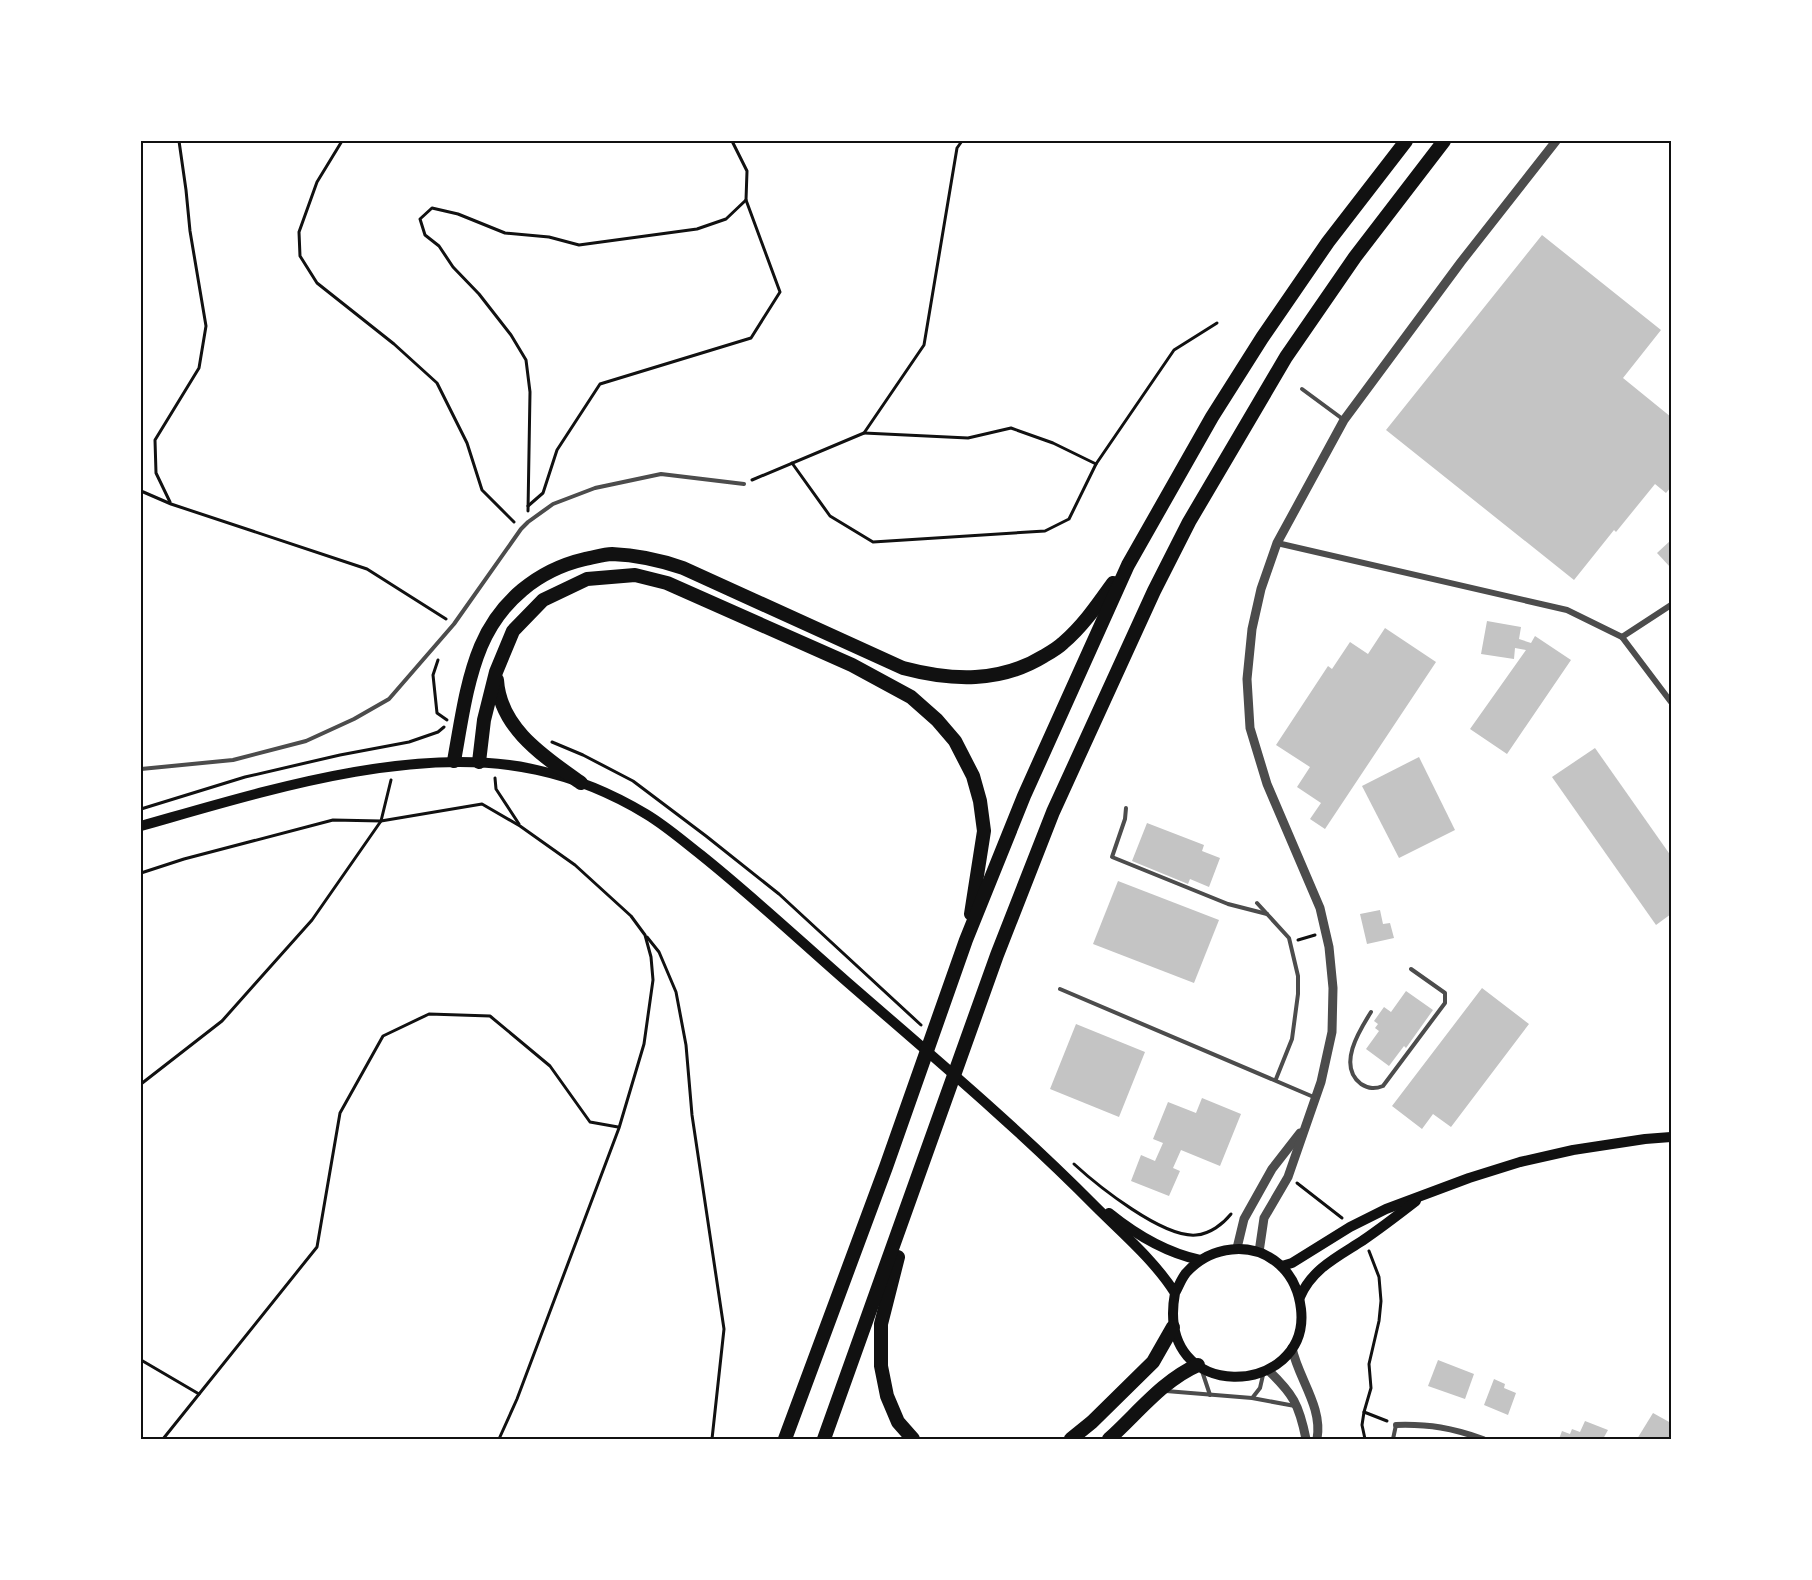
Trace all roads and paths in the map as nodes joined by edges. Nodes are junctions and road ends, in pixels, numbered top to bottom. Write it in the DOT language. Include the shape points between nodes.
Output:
graph roads {
  1 [pos="179,141"];
  2 [pos="342,141"];
  3 [pos="732,141"];
  4 [pos="962,141"];
  5 [pos="1406,141"];
  6 [pos="1444,141"];
  7 [pos="1556,141"];
  8 [pos="746,200"];
  9 [pos="1217,323"];
  10 [pos="1302,389"];
  11 [pos="1344,420"];
  12 [pos="864,433"];
  13 [pos="792,463"];
  14 [pos="1096,464"];
  15 [pos="744,484"];
  16 [pos="141,491"];
  17 [pos="171,504"];
  18 [pos="528,506"];
  19 [pos="528,522"];
  20 [pos="521,529"];
  21 [pos="1277,543"];
  22 [pos="1128,565"];
  23 [pos="1671,605"];
  24 [pos="453,624"];
  25 [pos="1622,637"];
  26 [pos="439,656"];
  27 [pos="496,672"];
  28 [pos="1671,702"];
  29 [pos="454,761"];
  30 [pos="479,762"];
  31 [pos="494,764"];
  32 [pos="395,766"];
  33 [pos="141,769"];
  34 [pos="581,783"];
  35 [pos="1126,808"];
  36 [pos="141,809"];
  37 [pos="381,821"];
  38 [pos="141,826"];
  39 [pos="520,826"];
  40 [pos="141,873"];
  41 [pos="1257,903"];
  42 [pos="1267,914"];
  43 [pos="1326,932"];
  44 [pos="645,935"];
  45 [pos="966,940"];
  46 [pos="1290,942"];
  47 [pos="1411,969"];
  48 [pos="1060,989"];
  49 [pos="1371,1012"];
  50 [pos="1276,1079"];
  51 [pos="141,1084"];
  52 [pos="1317,1098"];
  53 [pos="619,1128"];
  54 [pos="1304,1128"];
  55 [pos="1671,1139"];
  56 [pos="1068,1158"];
  57 [pos="1288,1177"];
  58 [pos="917,1181"];
  59 [pos="1076,1187"];
  60 [pos="1421,1197"];
  61 [pos="1235,1207"];
  62 [pos="1350,1227"];
  63 [pos="1362,1240"];
  64 [pos="1237,1248"];
  65 [pos="1259,1252"];
  66 [pos="1200,1260"];
  67 [pos="1282,1266"];
  68 [pos="1175,1293"];
  69 [pos="1300,1297"];
  70 [pos="1173,1327"];
  71 [pos="1292,1348"];
  72 [pos="141,1360"];
  73 [pos="1200,1366"];
  74 [pos="1266,1371"];
  75 [pos="1159,1391"];
  76 [pos="199,1394"];
  77 [pos="1210,1396"];
  78 [pos="1252,1398"];
  79 [pos="1297,1406"];
  80 [pos="1364,1412"];
  81 [pos="1396,1425"];
  82 [pos="163,1439"];
  83 [pos="499,1439"];
  84 [pos="712,1439"];
  85 [pos="785,1439"];
  86 [pos="824,1439"];
  87 [pos="913,1439"];
  88 [pos="1071,1439"];
  89 [pos="1109,1439"];
  90 [pos="1306,1439"];
  91 [pos="1317,1439"];
  92 [pos="1365,1439"];
  93 [pos="1393,1439"];
  94 [pos="1483,1439"];
  1 -- 17 [label="path" via="192,251 206,326 199,368 155,440 156,473"];
  2 -- 20 [label="path" via="317,182 299,232 300,256 317,283 437,383 467,443 482,490"];
  3 -- 8 [label="path" via="747,171"];
  4 -- 12 [label="path" via="957,148 924,345"];
  5 -- 22 [label="highway" via="1328,242 1263,338 1212,417"];
  6 -- 58 [label="highway" via="1355,257 1286,357 1184,532 1053,812 993,966"];
  7 -- 11 [label="street"];
  8 -- 18 [label="path" via="780,292 751,338 600,384 557,450 543,493"];
  8 -- 18 [label="path" via="726,219 697,229 579,245 549,237 505,233 432,208 420,219 425,235 479,294 526,360 530,392"];
  9 -- 14 [label="path" via="1174,350"];
  10 -- 11 [label="lane"];
  11 -- 21 [label="street"];
  12 -- 13 [label="path"];
  12 -- 14 [label="path" via="968,438 1011,428"];
  13 -- 14 [label="path" via="830,516 873,542 1045,531 1069,519"];
  13 -- 15 [label="path"];
  15 -- 19 [label="lane" via="661,474 595,488 553,504"];
  16 -- 17 [label="path"];
  17 -- 24 [label="path" via="367,569"];
  18 -- 19 [label="path"];
  19 -- 20 [label="lane"];
  20 -- 24 [label="lane"];
  21 -- 25 [label="street" via="1567,610"];
  21 -- 43 [label="street" via="1252,628 1247,679 1250,728 1267,784 1308,877"];
  22 -- 29 [label="highway" via="1063,644 1010,673 981,678 933,676 903,668 653,558 609,554 564,564 528,583 496,616 470,684"];
  22 -- 45 [label="highway" via="1024,796"];
  23 -- 25 [label="street"];
  24 -- 33 [label="lane" via="389,699 354,719 306,741 233,760"];
  25 -- 28 [label="street"];
  26 -- 36 [label="path" via="433,675 438,713 451,722 438,732 410,742 245,777"];
  27 -- 30 [label="highway"];
  27 -- 34 [label="highway" via="498,690 512,723 538,750"];
  27 -- 45 [label="highway" via="513,631 543,600 587,579 635,575 667,583 852,665 911,697 956,741 980,801 984,831"];
  29 -- 30 [label="main road"];
  29 -- 32 [label="main road"];
  30 -- 31 [label="main road"];
  31 -- 34 [label="main road" via="536,769"];
  31 -- 39 [label="path" via="496,789"];
  32 -- 37 [label="path"];
  32 -- 38 [label="main road" via="253,795"];
  34 -- 59 [label="main road" via="645,813 735,882"];
  35 -- 42 [label="lane" via="1112,857 1228,904"];
  37 -- 39 [label="path" via="482,804"];
  37 -- 40 [label="path" via="333,820"];
  37 -- 51 [label="path" via="312,920 222,1021"];
  39 -- 44 [label="path" via="575,865 631,916"];
  41 -- 42 [label="lane"];
  42 -- 46 [label="lane"];
  43 -- 46 [label="path"];
  43 -- 52 [label="street" via="1332,1032"];
  44 -- 53 [label="path" via="653,980 644,1044"];
  44 -- 84 [label="path" via="659,952 676,992 724,1329"];
  45 -- 85 [label="highway"];
  46 -- 50 [label="lane" via="1298,994 1292,1039"];
  47 -- 49 [label="lane" via="1445,993 1445,1002 1383,1086 1376,1089 1354,1078 1350,1068 1358,1032"];
  48 -- 50 [label="lane"];
  50 -- 52 [label="lane"];
  52 -- 54 [label="street"];
  53 -- 76 [label="path" via="590,1122 549,1066 490,1016 429,1014 383,1036 340,1113 316,1247"];
  53 -- 83 [label="path"];
  54 -- 57 [label="street"];
  54 -- 64 [label="street" via="1272,1169 1244,1219"];
  55 -- 60 [label="main road" via="1645,1139 1520,1162"];
  56 -- 61 [label="path" via="1126,1207 1174,1231 1196,1235 1218,1227"];
  57 -- 62 [label="path" via="1334,1210"];
  57 -- 65 [label="street" via="1264,1218"];
  58 -- 86 [label="highway"];
  58 -- 87 [label="highway" via="881,1324 881,1366 887,1396 898,1422"];
  59 -- 66 [label="main road" via="1165,1249"];
  59 -- 68 [label="main road" via="1162,1274"];
  60 -- 62 [label="main road"];
  60 -- 63 [label="main road"];
  62 -- 67 [label="main road" via="1316,1250"];
  63 -- 69 [label="main road" via="1311,1276"];
  63 -- 80 [label="path" via="1376,1267 1381,1301 1369,1364 1371,1388"];
  64 -- 65 [label="main road"];
  64 -- 66 [label="main road" via="1217,1251"];
  65 -- 67 [label="main road"];
  66 -- 68 [label="main road"];
  67 -- 69 [label="main road"];
  68 -- 70 [label="main road"];
  69 -- 71 [label="main road" via="1302,1314"];
  70 -- 73 [label="main road" via="1178,1342"];
  70 -- 88 [label="highway" via="1153,1362"];
  71 -- 74 [label="main road"];
  71 -- 91 [label="street" via="1313,1400"];
  72 -- 76 [label="path"];
  73 -- 74 [label="main road" via="1234,1378"];
  73 -- 75 [label="highway" via="1186,1370"];
  73 -- 77 [label="lane"];
  74 -- 78 [label="lane"];
  74 -- 79 [label="street" via="1292,1394"];
  75 -- 77 [label="lane"];
  75 -- 89 [label="highway"];
  76 -- 82 [label="path"];
  77 -- 78 [label="lane"];
  78 -- 79 [label="lane"];
  79 -- 90 [label="street"];
  80 -- 81 [label="path"];
  80 -- 92 [label="path"];
  81 -- 93 [label="lane"];
  81 -- 94 [label="street" via="1426,1424"];
}
